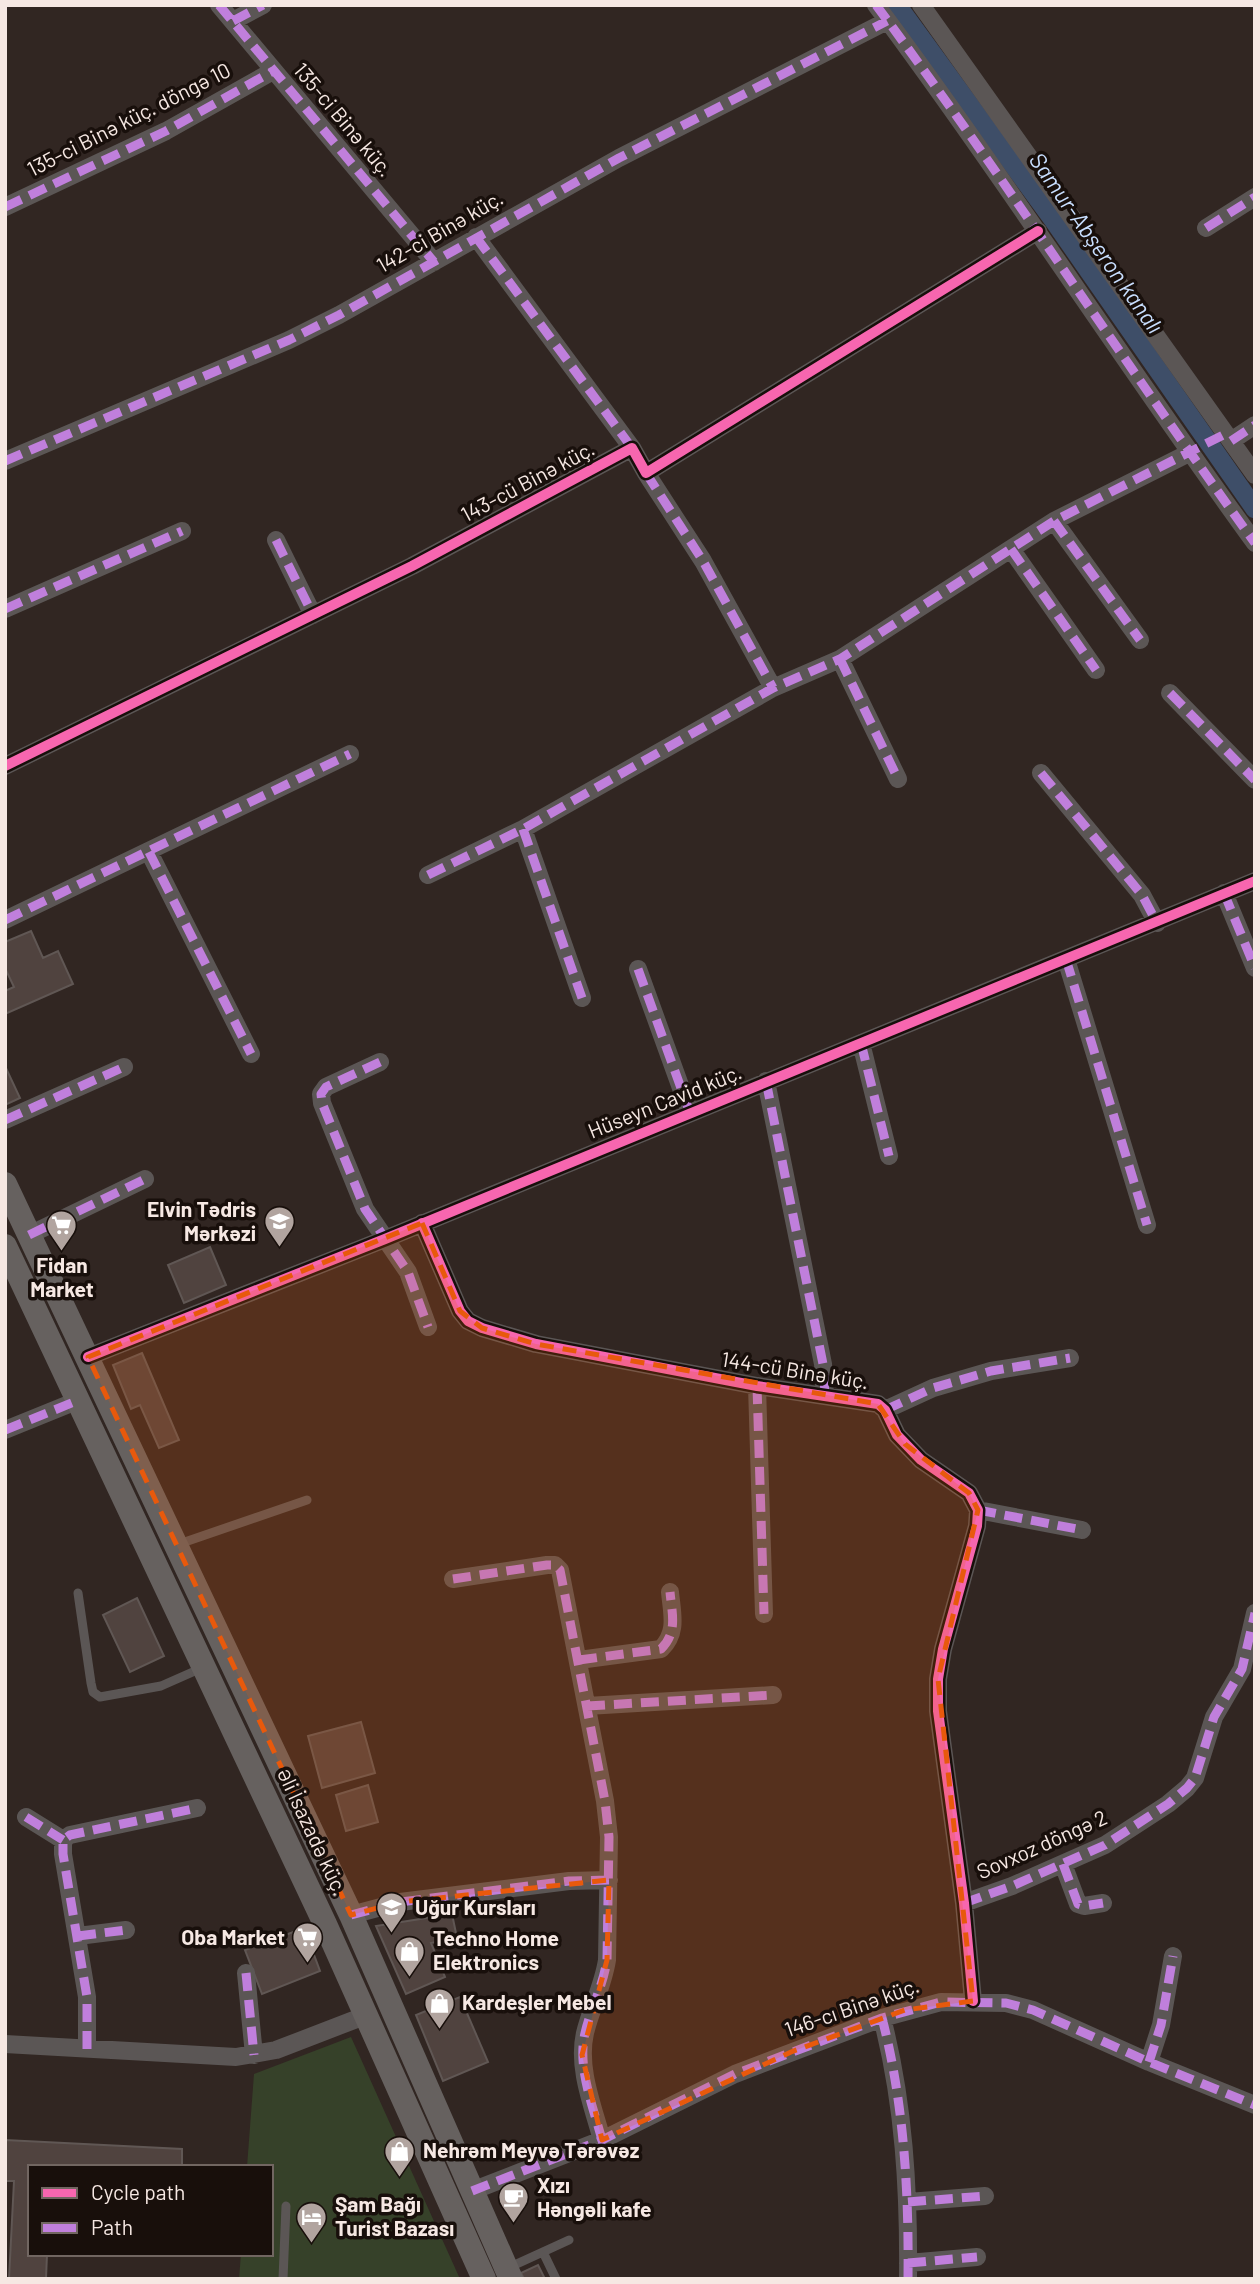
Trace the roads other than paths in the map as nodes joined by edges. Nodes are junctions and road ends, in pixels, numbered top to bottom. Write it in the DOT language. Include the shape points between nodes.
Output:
graph roads {
  1 [pos="219,5"];
  2 [pos="263,5"];
  3 [pos="876,5"];
  4 [pos="921,5"];
  5 [pos="233,21"];
  6 [pos="887,21"];
  7 [pos="273,71"];
  8 [pos="1255,197"];
  9 [pos="5,207"];
  10 [pos="1206,228"];
  11 [pos="1038,231"];
  12 [pos="476,237"];
  13 [pos="434,262"];
  14 [pos="1255,425"];
  15 [pos="1231,441"];
  16 [pos="632,448"];
  17 [pos="1189,453"];
  18 [pos="5,461"];
  19 [pos="646,473"];
  20 [pos="1255,475"];
  21 [pos="1054,521"];
  22 [pos="182,531"];
  23 [pos="276,540"];
  24 [pos="1255,543"];
  25 [pos="1011,549"];
  26 [pos="5,609"];
  27 [pos="313,615"];
  28 [pos="1140,640"];
  29 [pos="840,659"];
  30 [pos="1096,670"];
  31 [pos="773,688"];
  32 [pos="1170,693"];
  33 [pos="351,754"];
  34 [pos="5,766"];
  35 [pos="1041,773"];
  36 [pos="898,779"];
  37 [pos="1255,780"];
  38 [pos="523,829"];
  39 [pos="149,852"];
  40 [pos="428,875"];
  41 [pos="1255,881"];
  42 [pos="1224,894"];
  43 [pos="5,920"];
  44 [pos="1157,923"];
  45 [pos="1066,959"];
  46 [pos="1255,968"];
  47 [pos="638,969"];
  48 [pos="582,998"];
  49 [pos="861,1043"];
  50 [pos="251,1054"];
  51 [pos="380,1062"];
  52 [pos="124,1066"];
  53 [pos="766,1082"];
  54 [pos="690,1112"];
  55 [pos="5,1121"];
  56 [pos="889,1156"];
  57 [pos="145,1179"];
  58 [pos="5,1184"];
  59 [pos="422,1223"];
  60 [pos="1147,1225"];
  61 [pos="29,1235"];
  62 [pos="385,1239"];
  63 [pos="5,1246"];
  64 [pos="428,1326"];
  65 [pos="88,1357"];
  66 [pos="1070,1358"];
  67 [pos="64,1368"];
  68 [pos="757,1386"];
  69 [pos="104,1390"];
  70 [pos="825,1395"];
  71 [pos="79,1400"];
  72 [pos="885,1410"];
  73 [pos="5,1430"];
  74 [pos="307,1500"];
  75 [pos="978,1510"];
  76 [pos="1083,1530"];
  77 [pos="177,1545"];
  78 [pos="453,1579"];
  79 [pos="670,1591"];
  80 [pos="78,1593"];
  81 [pos="1255,1613"];
  82 [pos="764,1614"];
  83 [pos="579,1660"];
  84 [pos="205,1667"];
  85 [pos="774,1695"];
  86 [pos="587,1706"];
  87 [pos="197,1808"];
  88 [pos="26,1817"];
  89 [pos="63,1840"];
  90 [pos="1063,1864"];
  91 [pos="609,1880"];
  92 [pos="964,1903"];
  93 [pos="1103,1903"];
  94 [pos="351,1915"];
  95 [pos="126,1930"];
  96 [pos="78,1936"];
  97 [pos="1173,1956"];
  98 [pos="246,1973"];
  99 [pos="973,2001"];
  100 [pos="391,2004"];
  101 [pos="367,2015"];
  102 [pos="882,2018"];
  103 [pos="5,2044"];
  104 [pos="87,2049"];
  105 [pos="254,2055"];
  106 [pos="1149,2062"];
  107 [pos="1255,2105"];
  108 [pos="602,2140"];
  109 [pos="472,2191"];
  110 [pos="985,2196"];
  111 [pos="908,2202"];
  112 [pos="286,2206"];
  113 [pos="569,2240"];
  114 [pos="543,2252"];
  115 [pos="977,2257"];
  116 [pos="908,2271"];
  117 [pos="509,2274"];
  118 [pos="283,2279"];
  119 [pos="484,2279"];
  120 [pos="556,2279"];
  1 -- 5 [label="street, 135-ci Binə küç."];
  2 -- 5 [label="street"];
  3 -- 6 [label="street"];
  4 -- 15 [label="street"];
  5 -- 7 [label="street, 135-ci Binə küç."];
  6 -- 11 [label="street"];
  6 -- 12 [label="street, 142-ci Binə küç."];
  7 -- 9 [label="street, 135-ci Binə küç. döngə 10" via="166,131"];
  7 -- 13 [label="street, 135-ci Binə küç."];
  8 -- 10 [label="street"];
  11 -- 17 [label="street"];
  11 -- 19 [label="street"];
  12 -- 13 [label="street, 142-ci Binə küç."];
  12 -- 16 [label="street"];
  13 -- 18 [label="street, 142-ci Binə küç." via="289,340"];
  14 -- 15 [label="street"];
  15 -- 20 [label="street"];
  16 -- 19 [label="street"];
  16 -- 27 [label="street, 143-cü Binə küç."];
  17 -- 21 [label="street"];
  17 -- 24 [label="street"];
  19 -- 31 [label="street" via="703,561"];
  21 -- 25 [label="street"];
  21 -- 28 [label="street"];
  22 -- 26 [label="street"];
  23 -- 27 [label="street"];
  25 -- 29 [label="street"];
  25 -- 30 [label="street"];
  27 -- 34 [label="street, 143-cü Binə küç."];
  29 -- 31 [label="street"];
  29 -- 36 [label="street"];
  31 -- 38 [label="street"];
  32 -- 37 [label="street"];
  33 -- 39 [label="street"];
  35 -- 44 [label="street" via="1142,895"];
  38 -- 40 [label="street"];
  38 -- 48 [label="street"];
  39 -- 43 [label="street"];
  39 -- 50 [label="street"];
  41 -- 42 [label="street, Hüseyn Cavid küç."];
  42 -- 44 [label="street, Hüseyn Cavid küç."];
  42 -- 46 [label="street"];
  44 -- 45 [label="street, Hüseyn Cavid küç."];
  45 -- 49 [label="street, Hüseyn Cavid küç."];
  45 -- 60 [label="street"];
  47 -- 54 [label="street"];
  49 -- 53 [label="street, Hüseyn Cavid küç."];
  49 -- 56 [label="street"];
  51 -- 62 [label="street" via="327,1087 321,1104 365,1209"];
  52 -- 55 [label="street"];
  53 -- 54 [label="street, Hüseyn Cavid küç."];
  53 -- 70 [label="street"];
  54 -- 59 [label="street, Hüseyn Cavid küç."];
  57 -- 61 [label="street"];
  58 -- 61 [label="main road"];
  59 -- 62 [label="street, Hüseyn Cavid küç."];
  59 -- 68 [label="street, 144-cü Binə küç." via="468,1321 536,1344"];
  61 -- 65 [label="main road"];
  62 -- 64 [label="street" via="408,1272"];
  62 -- 65 [label="street, Hüseyn Cavid küç."];
  63 -- 67 [label="main road"];
  65 -- 67 [label="main road"];
  65 -- 69 [label="main road, Əli İsazadə küç."];
  66 -- 72 [label="street" via="991,1371 933,1388"];
  67 -- 71 [label="main road, Əli İsazadə küç."];
  68 -- 70 [label="street, 144-cü Binə küç."];
  68 -- 82 [label="street"];
  69 -- 71 [label="main road"];
  69 -- 77 [label="main road, Əli İsazadə küç."];
  70 -- 72 [label="street, 144-cü Binə küç." via="878,1404"];
  71 -- 73 [label="street"];
  71 -- 84 [label="main road, Əli İsazadə küç."];
  72 -- 75 [label="street, 144-cü Binə küç." via="905,1444 969,1493"];
  74 -- 77 [label="lane"];
  75 -- 76 [label="street"];
  75 -- 92 [label="street" via="938,1679 938,1711"];
  77 -- 94 [label="main road, Əli İsazadə küç."];
  78 -- 83 [label="street" via="555,1565 560,1570"];
  79 -- 83 [label="street" via="674,1631 661,1649"];
  80 -- 84 [label="lane" via="91,1683 100,1697 161,1686"];
  81 -- 90 [label="street, Sovxoz döngə 2" via="1242,1669 1214,1717 1195,1778 1168,1804 1105,1845"];
  83 -- 86 [label="street"];
  84 -- 101 [label="main road, Əli İsazadə küç."];
  85 -- 86 [label="street"];
  86 -- 91 [label="street" via="605,1801"];
  87 -- 89 [label="street"];
  88 -- 89 [label="street"];
  89 -- 96 [label="street"];
  90 -- 92 [label="street, Sovxoz döngə 2"];
  90 -- 93 [label="street" via="1078,1904"];
  91 -- 94 [label="street" via="400,1902"];
  91 -- 108 [label="street" via="607,1960 582,2055"];
  92 -- 99 [label="street"];
  94 -- 100 [label="main road, Əli İsazadə küç."];
  95 -- 96 [label="street"];
  96 -- 104 [label="street" via="88,1997"];
  97 -- 106 [label="street" via="1161,2025"];
  98 -- 105 [label="street"];
  99 -- 102 [label="street, 146-cı Binə küç." via="941,2002"];
  99 -- 106 [label="street, 146-cı Binə küç." via="1033,2010"];
  100 -- 101 [label="main road"];
  100 -- 109 [label="main road, Əli İsazadə küç."];
  101 -- 105 [label="street"];
  101 -- 119 [label="main road, Əli İsazadə küç."];
  102 -- 108 [label="street, 146-cı Binə küç." via="736,2074"];
  102 -- 111 [label="street" via="897,2087"];
  103 -- 104 [label="street"];
  104 -- 105 [label="street"];
  106 -- 107 [label="street, 146-cı Binə küç."];
  108 -- 109 [label="street, 146-cı Binə küç."];
  109 -- 117 [label="main road, Əli İsazadə küç."];
  110 -- 111 [label="street"];
  111 -- 116 [label="street"];
  112 -- 118 [label="lane"];
  113 -- 114 [label="lane"];
  114 -- 117 [label="lane"];
  114 -- 120 [label="lane"];
  115 -- 116 [label="street"];
}
